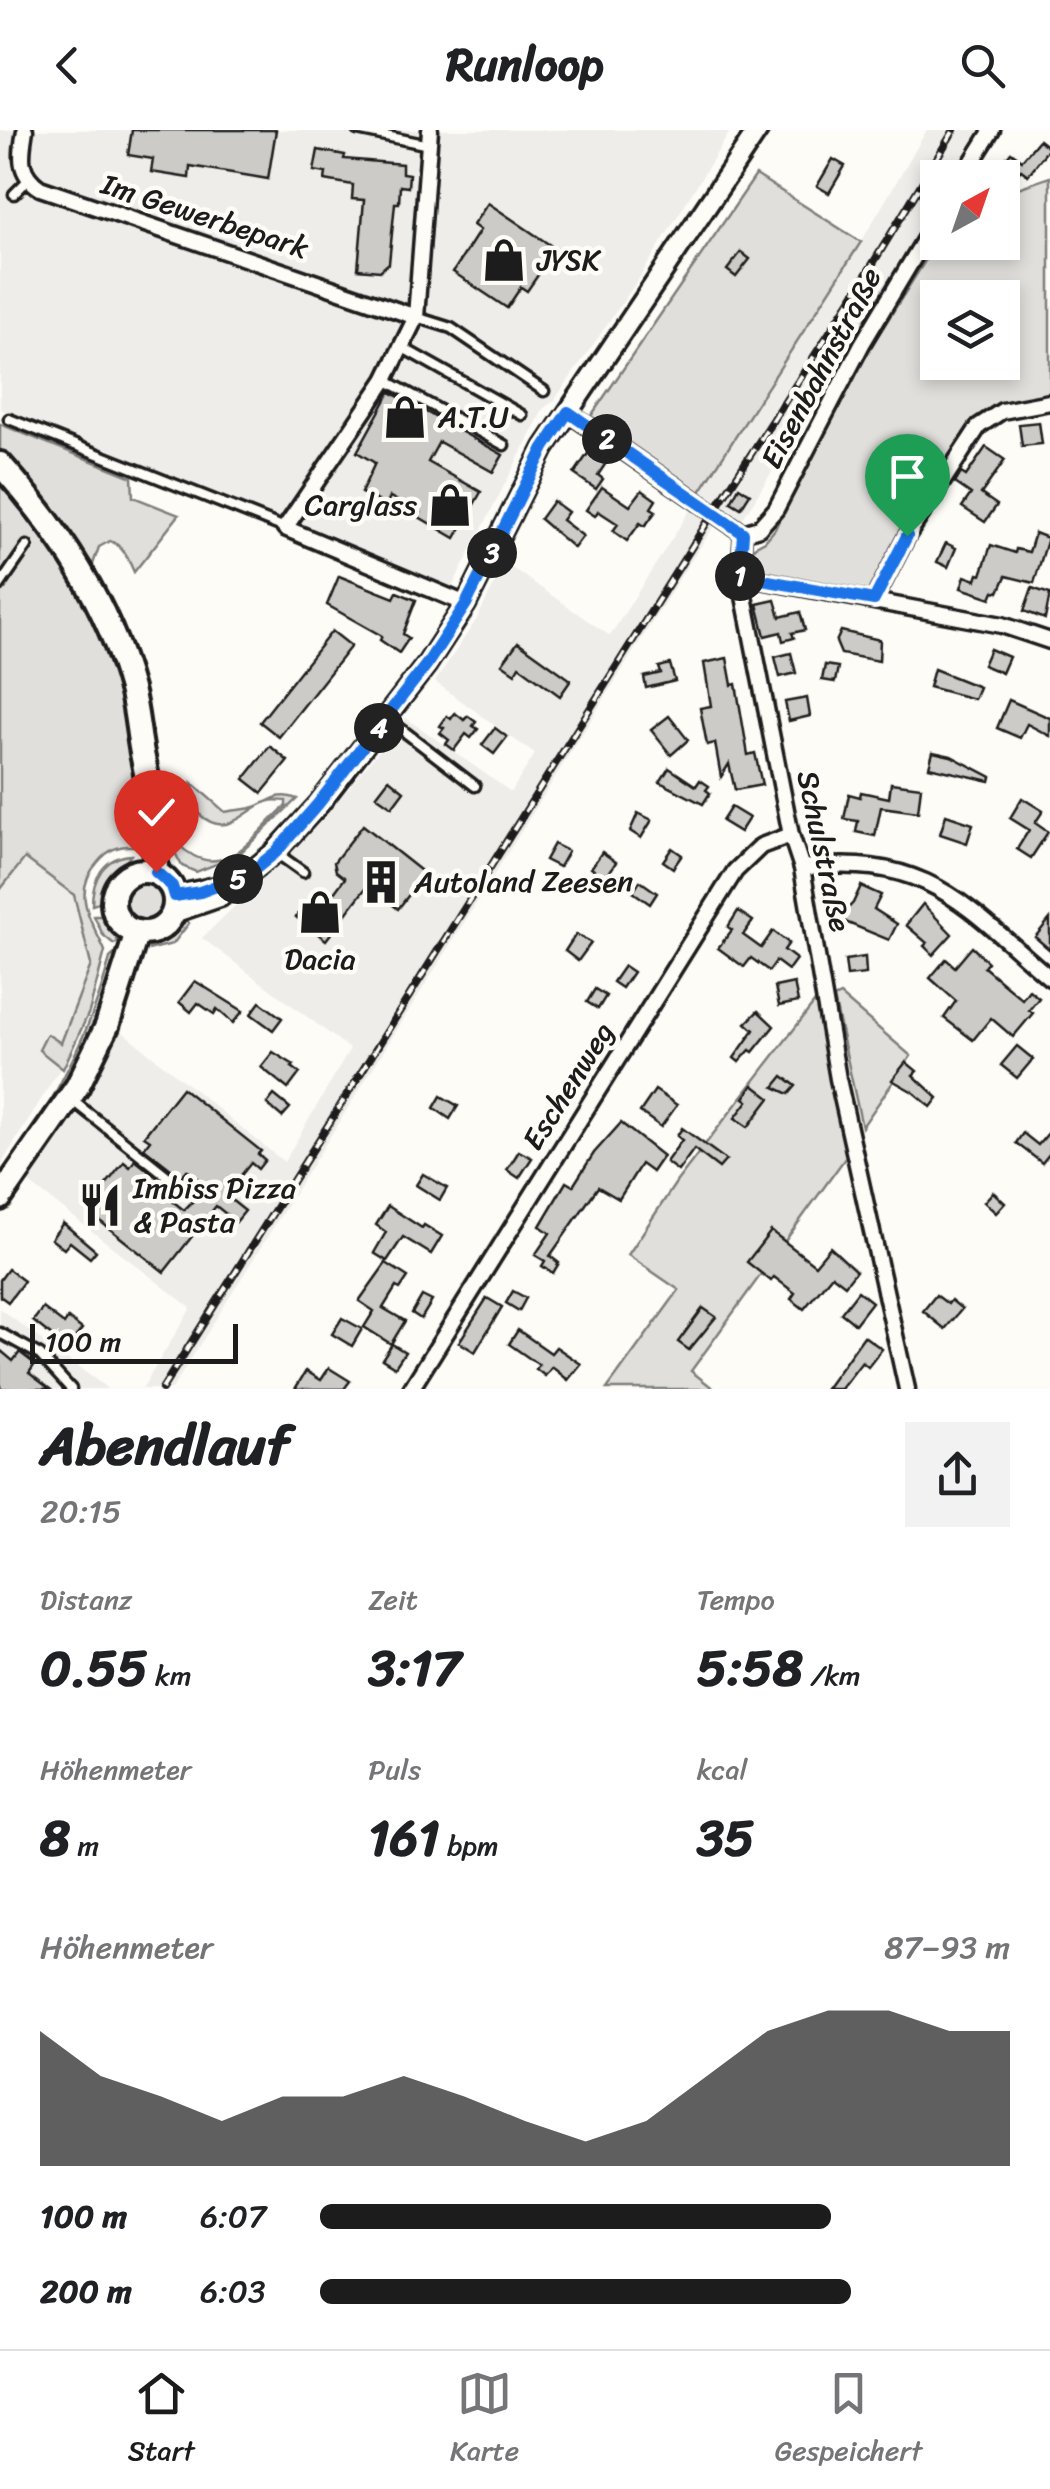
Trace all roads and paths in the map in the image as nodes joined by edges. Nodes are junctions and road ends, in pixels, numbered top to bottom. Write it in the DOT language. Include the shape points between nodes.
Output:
graph roads {
  1 [pos="25,130"];
  2 [pos="357,130"];
  3 [pos="758,130"];
  4 [pos="992,130"];
  5 [pos="429,137"];
  6 [pos="973,160"];
  7 [pos="28,180"];
  8 [pos="14,194"];
  9 [pos="920,247"];
  10 [pos="416,316"];
  11 [pos="403,348"];
  12 [pos="385,380"];
  13 [pos="544,391"];
  14 [pos="1050,402"];
  15 [pos="568,412"];
  16 [pos="522,415"];
  17 [pos="8,420"];
  18 [pos="504,446"];
  19 [pos="0,464"];
  20 [pos="285,528"];
  21 [pos="743,533"];
  22 [pos="27,546"];
  23 [pos="740,576"];
  24 [pos="0,586"];
  25 [pos="874,600"];
  26 [pos="466,604"];
  27 [pos="1050,641"];
  28 [pos="386,718"];
  29 [pos="475,786"];
  30 [pos="791,835"];
  31 [pos="276,852"];
  32 [pos="802,868"];
  33 [pos="148,872"];
  34 [pos="302,872"];
  35 [pos="174,904"];
  36 [pos="138,932"];
  37 [pos="1050,978"];
  38 [pos="69,1099"];
  39 [pos="190,1194"];
  40 [pos="0,1198"];
  41 [pos="0,1333"];
  42 [pos="71,1389"];
  43 [pos="411,1389"];
  44 [pos="907,1389"];
  1 -- 7 [label="street" via="22,169"];
  2 -- 5 [label="lane"];
  3 -- 15 [label="street"];
  4 -- 6 [label="street"];
  5 -- 10 [label="street"];
  7 -- 8 [label="lane"];
  7 -- 10 [label="street, Im Gewerbepark" via="56,196"];
  9 -- 21 [label="street, Eisenbahnstraße" via="776,509 759,528"];
  10 -- 11 [label="street"];
  10 -- 13 [label="lane" via="451,328"];
  11 -- 12 [label="street"];
  11 -- 16 [label="lane"];
  12 -- 18 [label="lane"];
  12 -- 20 [label="street"];
  14 -- 25 [label="street" via="1002,411 979,426"];
  15 -- 21 [label="street"];
  15 -- 26 [label="street"];
  17 -- 20 [label="lane"];
  19 -- 33 [label="main road" via="39,508 97,602 131,690 152,798"];
  20 -- 26 [label="street"];
  21 -- 23 [label="street, Schulstraße"];
  22 -- 24 [label="lane"];
  23 -- 25 [label="street"];
  23 -- 30 [label="street, Schulstraße"];
  25 -- 27 [label="street"];
  26 -- 28 [label="street"];
  28 -- 29 [label="lane"];
  28 -- 31 [label="street"];
  30 -- 32 [label="street, Schulstraße"];
  30 -- 43 [label="street, Eschenweg" via="761,846 735,871"];
  31 -- 34 [label="lane"];
  31 -- 35 [label="street" via="220,897"];
  32 -- 37 [label="street" via="887,868 927,880"];
  32 -- 44 [label="street, Schulstraße" via="838,1079"];
  33 -- 35 [label="main road" via="172,886"];
  33 -- 36 [label="main road" via="116,887 113,906 121,923"];
  35 -- 36 [label="main road" via="163,927"];
  36 -- 38 [label="main road" via="107,1026"];
  38 -- 39 [label="lane"];
  38 -- 40 [label="main road"];
  41 -- 42 [label="lane" via="40,1355"];
}
